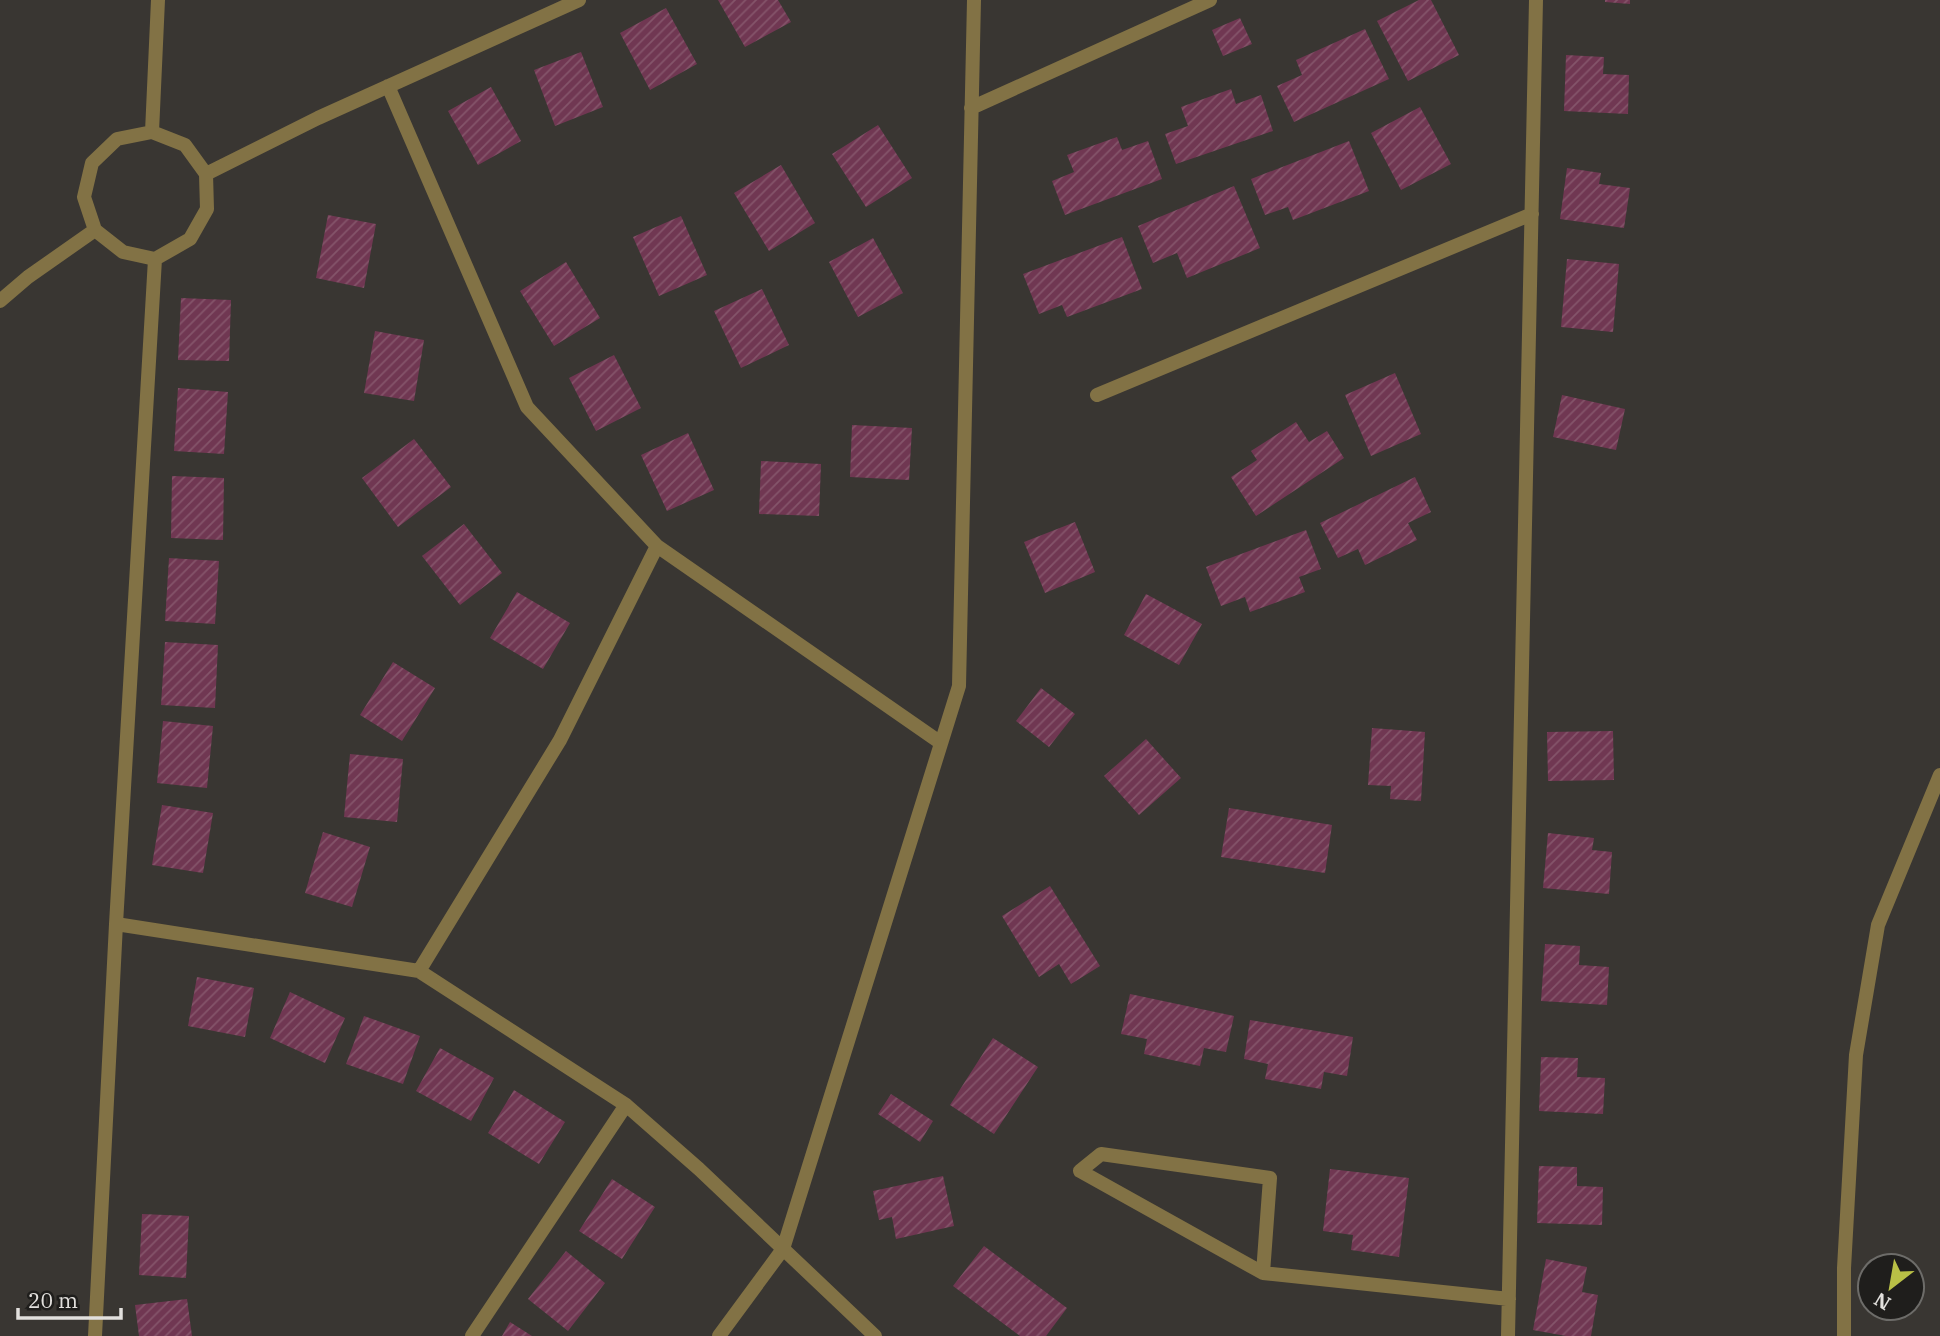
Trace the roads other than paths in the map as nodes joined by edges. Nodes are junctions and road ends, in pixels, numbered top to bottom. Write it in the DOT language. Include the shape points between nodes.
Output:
graph roads {
  1 [pos="158,0"];
  2 [pos="579,0"];
  3 [pos="974,0"];
  4 [pos="1210,0"];
  5 [pos="1536,0"];
  6 [pos="388,86"];
  7 [pos="971,108"];
  8 [pos="152,132"];
  9 [pos="206,174"];
  10 [pos="1531,214"];
  11 [pos="95,230"];
  12 [pos="155,259"];
  13 [pos="0,301"];
  14 [pos="1097,395"];
  15 [pos="657,546"];
  16 [pos="941,743"];
  17 [pos="1940,775"];
  18 [pos="116,924"];
  19 [pos="419,971"];
  20 [pos="626,1105"];
  21 [pos="783,1249"];
  22 [pos="1263,1273"];
  23 [pos="1509,1299"];
  24 [pos="95,1336"];
  25 [pos="472,1336"];
  26 [pos="719,1336"];
  27 [pos="875,1336"];
  28 [pos="1508,1336"];
  29 [pos="1844,1336"];
  1 -- 8 [label="street"];
  2 -- 6 [label="street"];
  3 -- 7 [label="street"];
  4 -- 7 [label="street"];
  5 -- 10 [label="street"];
  6 -- 9 [label="street"];
  6 -- 15 [label="street" via="527,407"];
  7 -- 16 [label="street" via="959,686"];
  8 -- 9 [label="street" via="185,145"];
  8 -- 11 [label="street" via="117,139 92,163 84,197"];
  9 -- 12 [label="street" via="208,209 190,239"];
  10 -- 14 [label="street"];
  10 -- 23 [label="street"];
  11 -- 12 [label="street" via="123,253"];
  11 -- 13 [label="street"];
  12 -- 18 [label="street"];
  15 -- 16 [label="street"];
  15 -- 19 [label="street" via="560,740"];
  16 -- 21 [label="street"];
  17 -- 29 [label="street" via="1878,925 1856,1055"];
  18 -- 19 [label="street"];
  18 -- 24 [label="street"];
  19 -- 20 [label="street"];
  20 -- 21 [label="street"];
  20 -- 25 [label="street"];
  21 -- 26 [label="street"];
  21 -- 27 [label="street"];
  22 -- 22 [label="street" via="1126,1196 1080,1171 1101,1154 1270,1178"];
  22 -- 23 [label="street"];
  23 -- 28 [label="street"];
}
